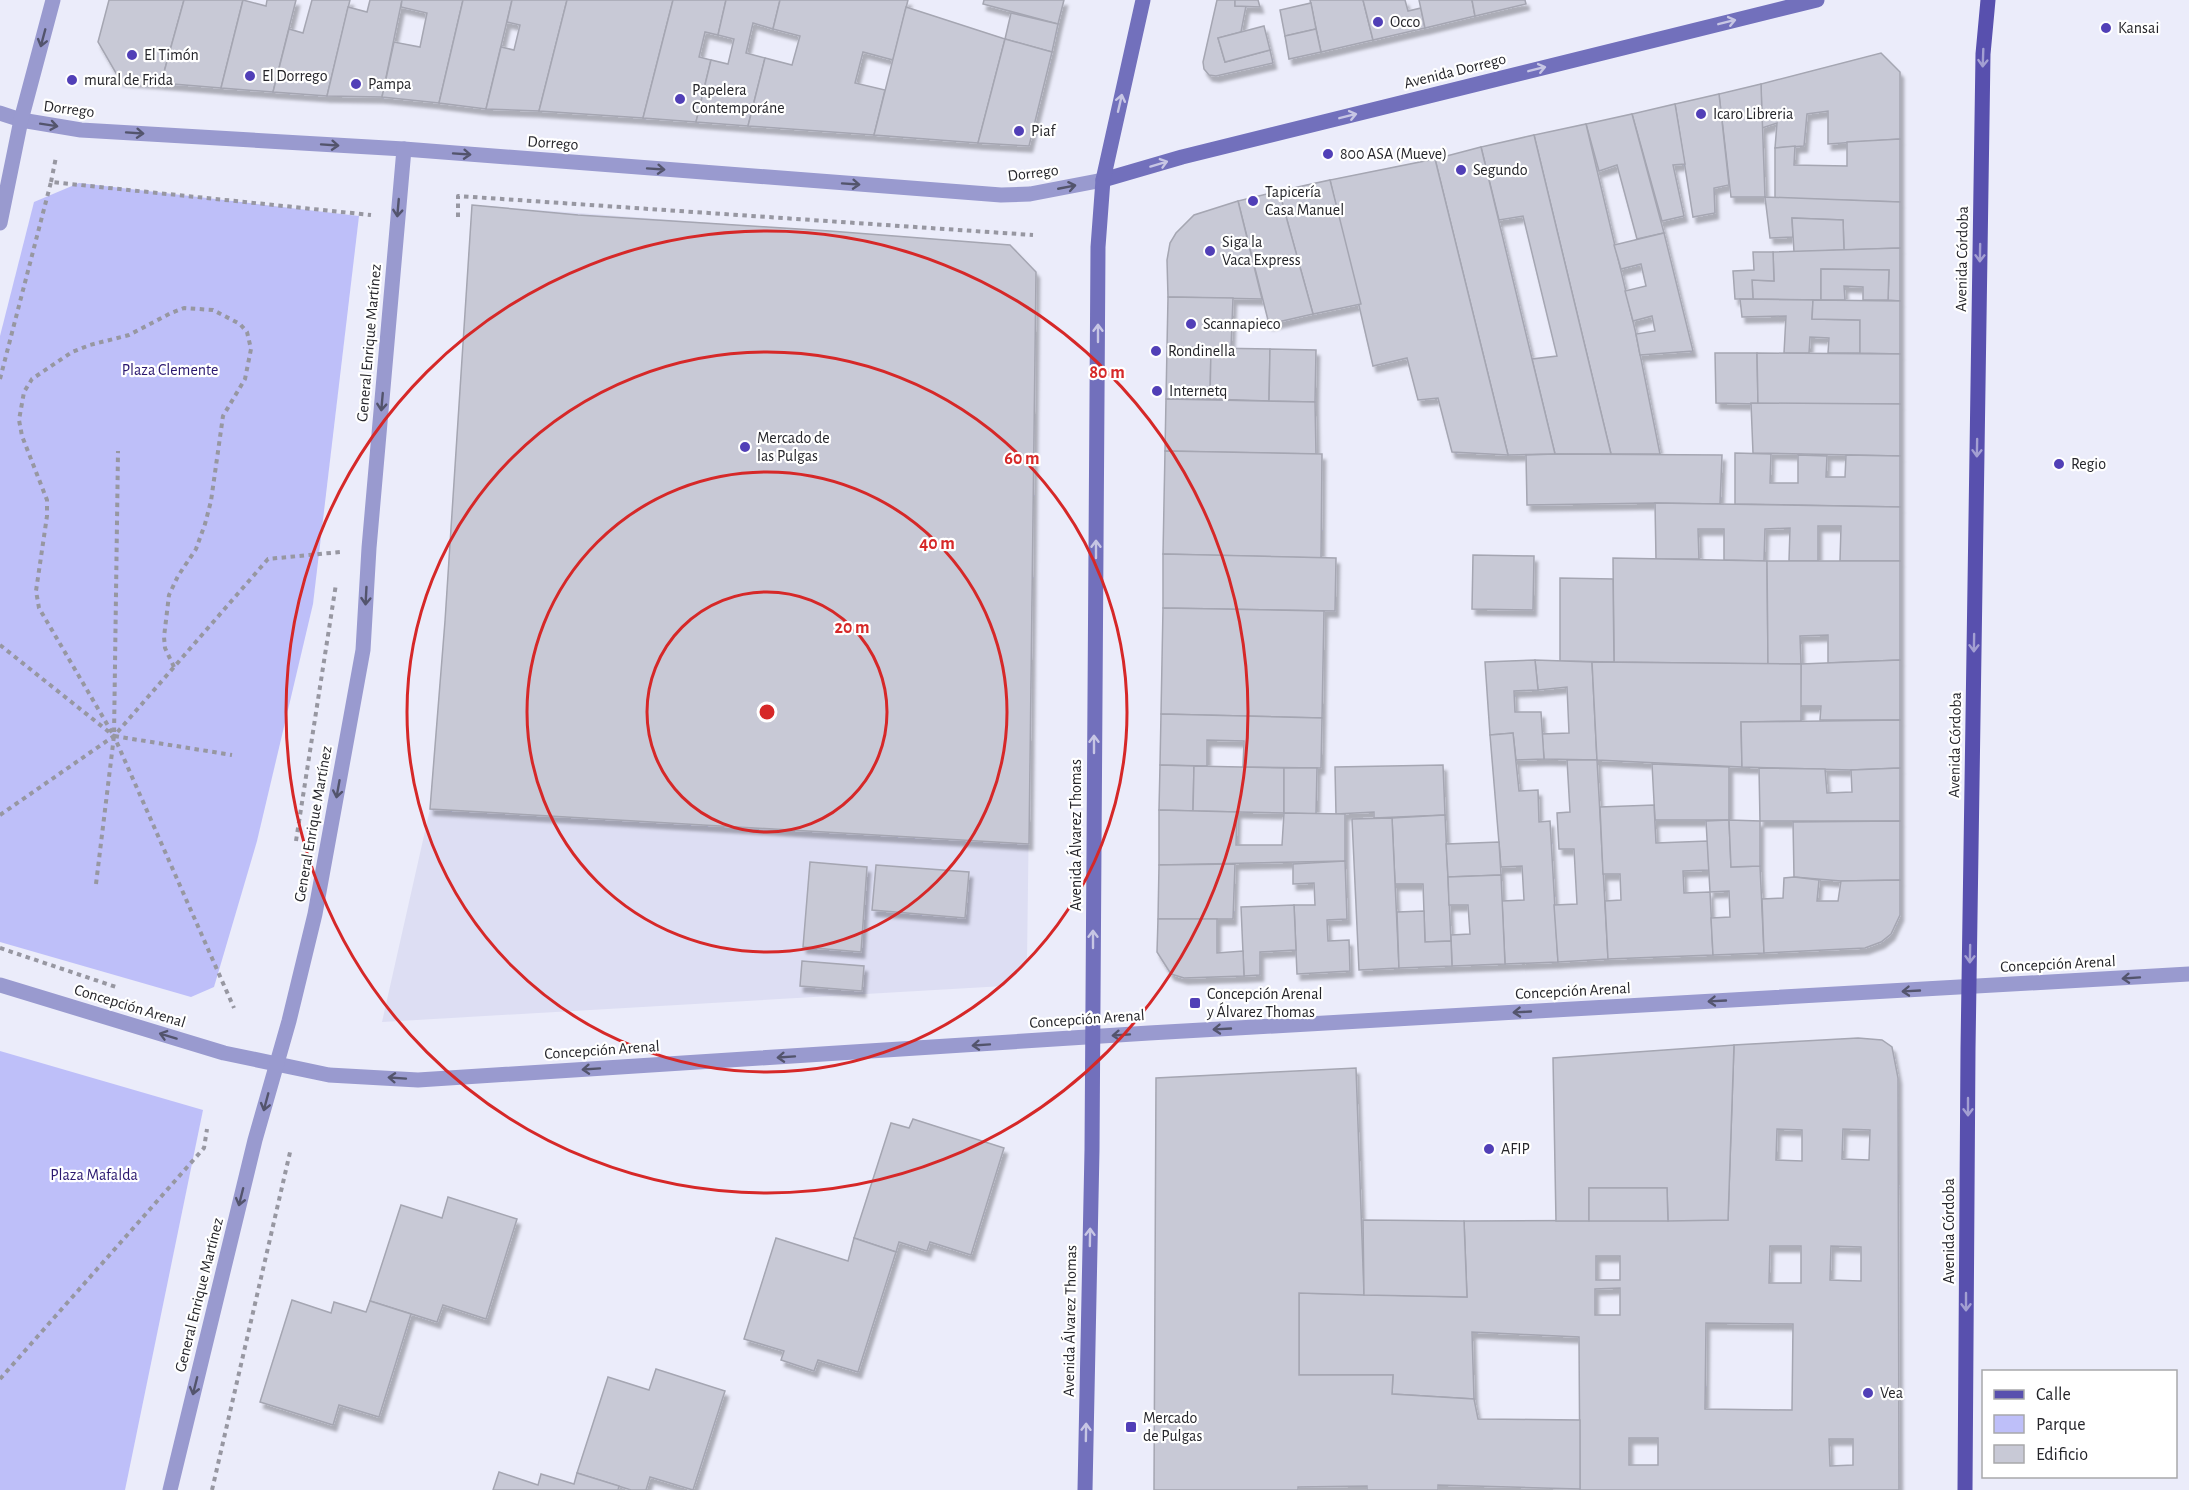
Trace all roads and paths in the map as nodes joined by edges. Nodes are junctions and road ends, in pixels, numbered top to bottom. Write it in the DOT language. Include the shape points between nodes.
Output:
graph roads {
  1 [pos="53,0"];
  2 [pos="1143,0"];
  3 [pos="1817,0"];
  4 [pos="1988,0"];
  5 [pos="0,113"];
  6 [pos="21,120"];
  7 [pos="404,149"];
  8 [pos="56,157"];
  9 [pos="1103,180"];
  10 [pos="51,182"];
  11 [pos="458,217"];
  12 [pos="0,223"];
  13 [pos="372,226"];
  14 [pos="1033,235"];
  15 [pos="0,378"];
  16 [pos="118,451"];
  17 [pos="342,541"];
  18 [pos="369,548"];
  19 [pos="340,552"];
  20 [pos="339,564"];
  21 [pos="337,575"];
  22 [pos="0,645"];
  23 [pos="174,667"];
  24 [pos="114,736"];
  25 [pos="232,755"];
  26 [pos="0,815"];
  27 [pos="296,842"];
  28 [pos="96,884"];
  29 [pos="0,948"];
  30 [pos="2189,974"];
  31 [pos="0,985"];
  32 [pos="1970,987"];
  33 [pos="121,989"];
  34 [pos="234,1008"];
  35 [pos="1092,1037"];
  36 [pos="276,1063"];
  37 [pos="207,1129"];
  38 [pos="291,1148"];
  39 [pos="0,1379"];
  40 [pos="170,1490"];
  41 [pos="212,1490"];
  42 [pos="1085,1490"];
  43 [pos="1965,1490"];
  1 -- 6 [label="street, one-way"];
  9 -- 2 [label="main road, Avenida Álvarez Thomas, one-way"];
  9 -- 3 [label="main road, Avenida Dorrego, one-way"];
  4 -- 32 [label="main road, Avenida Córdoba, one-way" via="1983,54"];
  5 -- 6 [label="street, Dorrego"];
  6 -- 7 [label="street, Dorrego, one-way" via="81,130"];
  6 -- 12 [label="street"];
  7 -- 9 [label="street, Dorrego, one-way" via="1001,195 1030,194"];
  7 -- 18 [label="street, General Enrique Martínez, one-way"];
  8 -- 10 [label="path"];
  35 -- 9 [label="main road, Avenida Álvarez Thomas, one-way" via="1098,247"];
  10 -- 13 [label="path" via="373,215"];
  10 -- 15 [label="path"];
  11 -- 14 [label="path" via="458,196"];
  16 -- 24 [label="path"];
  17 -- 19 [label="path"];
  18 -- 19 [label="path"];
  18 -- 36 [label="street, General Enrique Martínez, one-way" via="363,650 315,914"];
  19 -- 20 [label="path"];
  19 -- 23 [label="path" via="268,559"];
  21 -- 27 [label="path"];
  22 -- 24 [label="path"];
  23 -- 24 [label="path"];
  23 -- 24 [label="path" via="164,637 170,595 205,524 223,416 246,379 251,349 247,332 240,324 213,310 184,308 129,335 72,352 32,379 21,403 21,436 47,500 36,591 39,608"];
  24 -- 25 [label="path"];
  24 -- 26 [label="path"];
  24 -- 28 [label="path"];
  24 -- 34 [label="path"];
  29 -- 33 [label="path"];
  30 -- 32 [label="street, Concepción Arenal, one-way"];
  36 -- 31 [label="street, Concepción Arenal, one-way" via="224,1053"];
  32 -- 35 [label="street, Concepción Arenal, one-way"];
  32 -- 43 [label="main road, Avenida Córdoba, one-way"];
  35 -- 36 [label="street, Concepción Arenal, one-way" via="418,1080 329,1075"];
  42 -- 35 [label="main road, Avenida Álvarez Thomas, one-way"];
  36 -- 40 [label="street, General Enrique Martínez, one-way"];
  37 -- 39 [label="path" via="204,1148"];
  38 -- 41 [label="path"];
}
